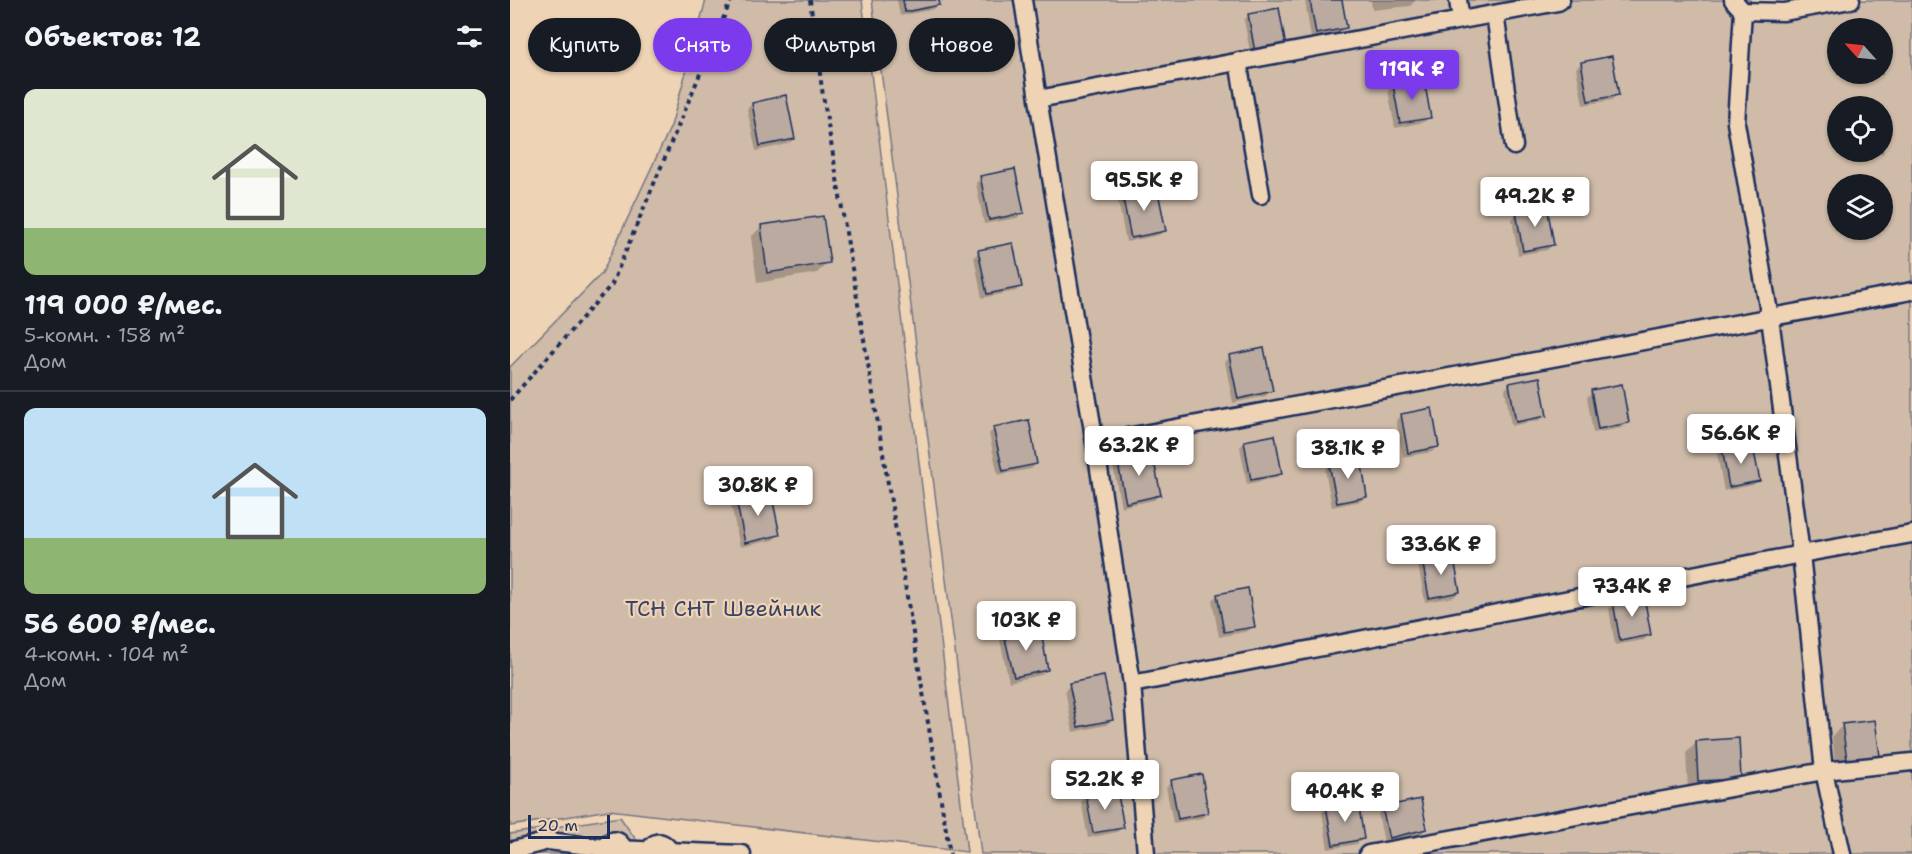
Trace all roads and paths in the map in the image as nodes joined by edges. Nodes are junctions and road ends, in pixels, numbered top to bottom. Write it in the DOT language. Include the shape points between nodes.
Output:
graph roads {
  1 [pos="730,0"];
  2 [pos="810,0"];
  3 [pos="1023,0"];
  4 [pos="1458,0"];
  5 [pos="1561,0"];
  6 [pos="1851,0"];
  7 [pos="1738,6"];
  8 [pos="1495,14"];
  9 [pos="1461,20"];
  10 [pos="1238,62"];
  11 [pos="1038,99"];
  12 [pos="1514,146"];
  13 [pos="1261,195"];
  14 [pos="1912,291"];
  15 [pos="1770,318"];
  16 [pos="510,400"];
  17 [pos="1095,443"];
  18 [pos="1912,534"];
  19 [pos="1801,554"];
  20 [pos="1131,684"];
  21 [pos="1912,762"];
  22 [pos="1824,771"];
  23 [pos="510,850"];
  24 [pos="616,852"];
  25 [pos="660,852"];
  26 [pos="742,854"];
  27 [pos="950,854"];
  28 [pos="1146,854"];
  29 [pos="1368,854"];
  30 [pos="1842,854"];
  1 -- 16 [label="path" via="612,284"];
  2 -- 27 [label="path"];
  3 -- 11 [label="lane"];
  4 -- 9 [label="lane"];
  5 -- 8 [label="lane"];
  6 -- 7 [label="lane" via="1784,12"];
  7 -- 15 [label="lane" via="1736,123"];
  8 -- 9 [label="lane"];
  8 -- 12 [label="lane"];
  9 -- 10 [label="lane"];
  10 -- 11 [label="lane"];
  10 -- 13 [label="lane"];
  11 -- 17 [label="lane"];
  14 -- 15 [label="lane"];
  15 -- 17 [label="lane"];
  15 -- 19 [label="lane"];
  17 -- 20 [label="lane"];
  18 -- 19 [label="lane"];
  19 -- 20 [label="lane"];
  19 -- 22 [label="lane"];
  20 -- 28 [label="lane"];
  21 -- 22 [label="lane"];
  22 -- 29 [label="lane"];
  22 -- 30 [label="lane"];
  23 -- 24 [label="lane" via="548,841"];
  24 -- 25 [label="lane"];
  25 -- 26 [label="lane"];
}
